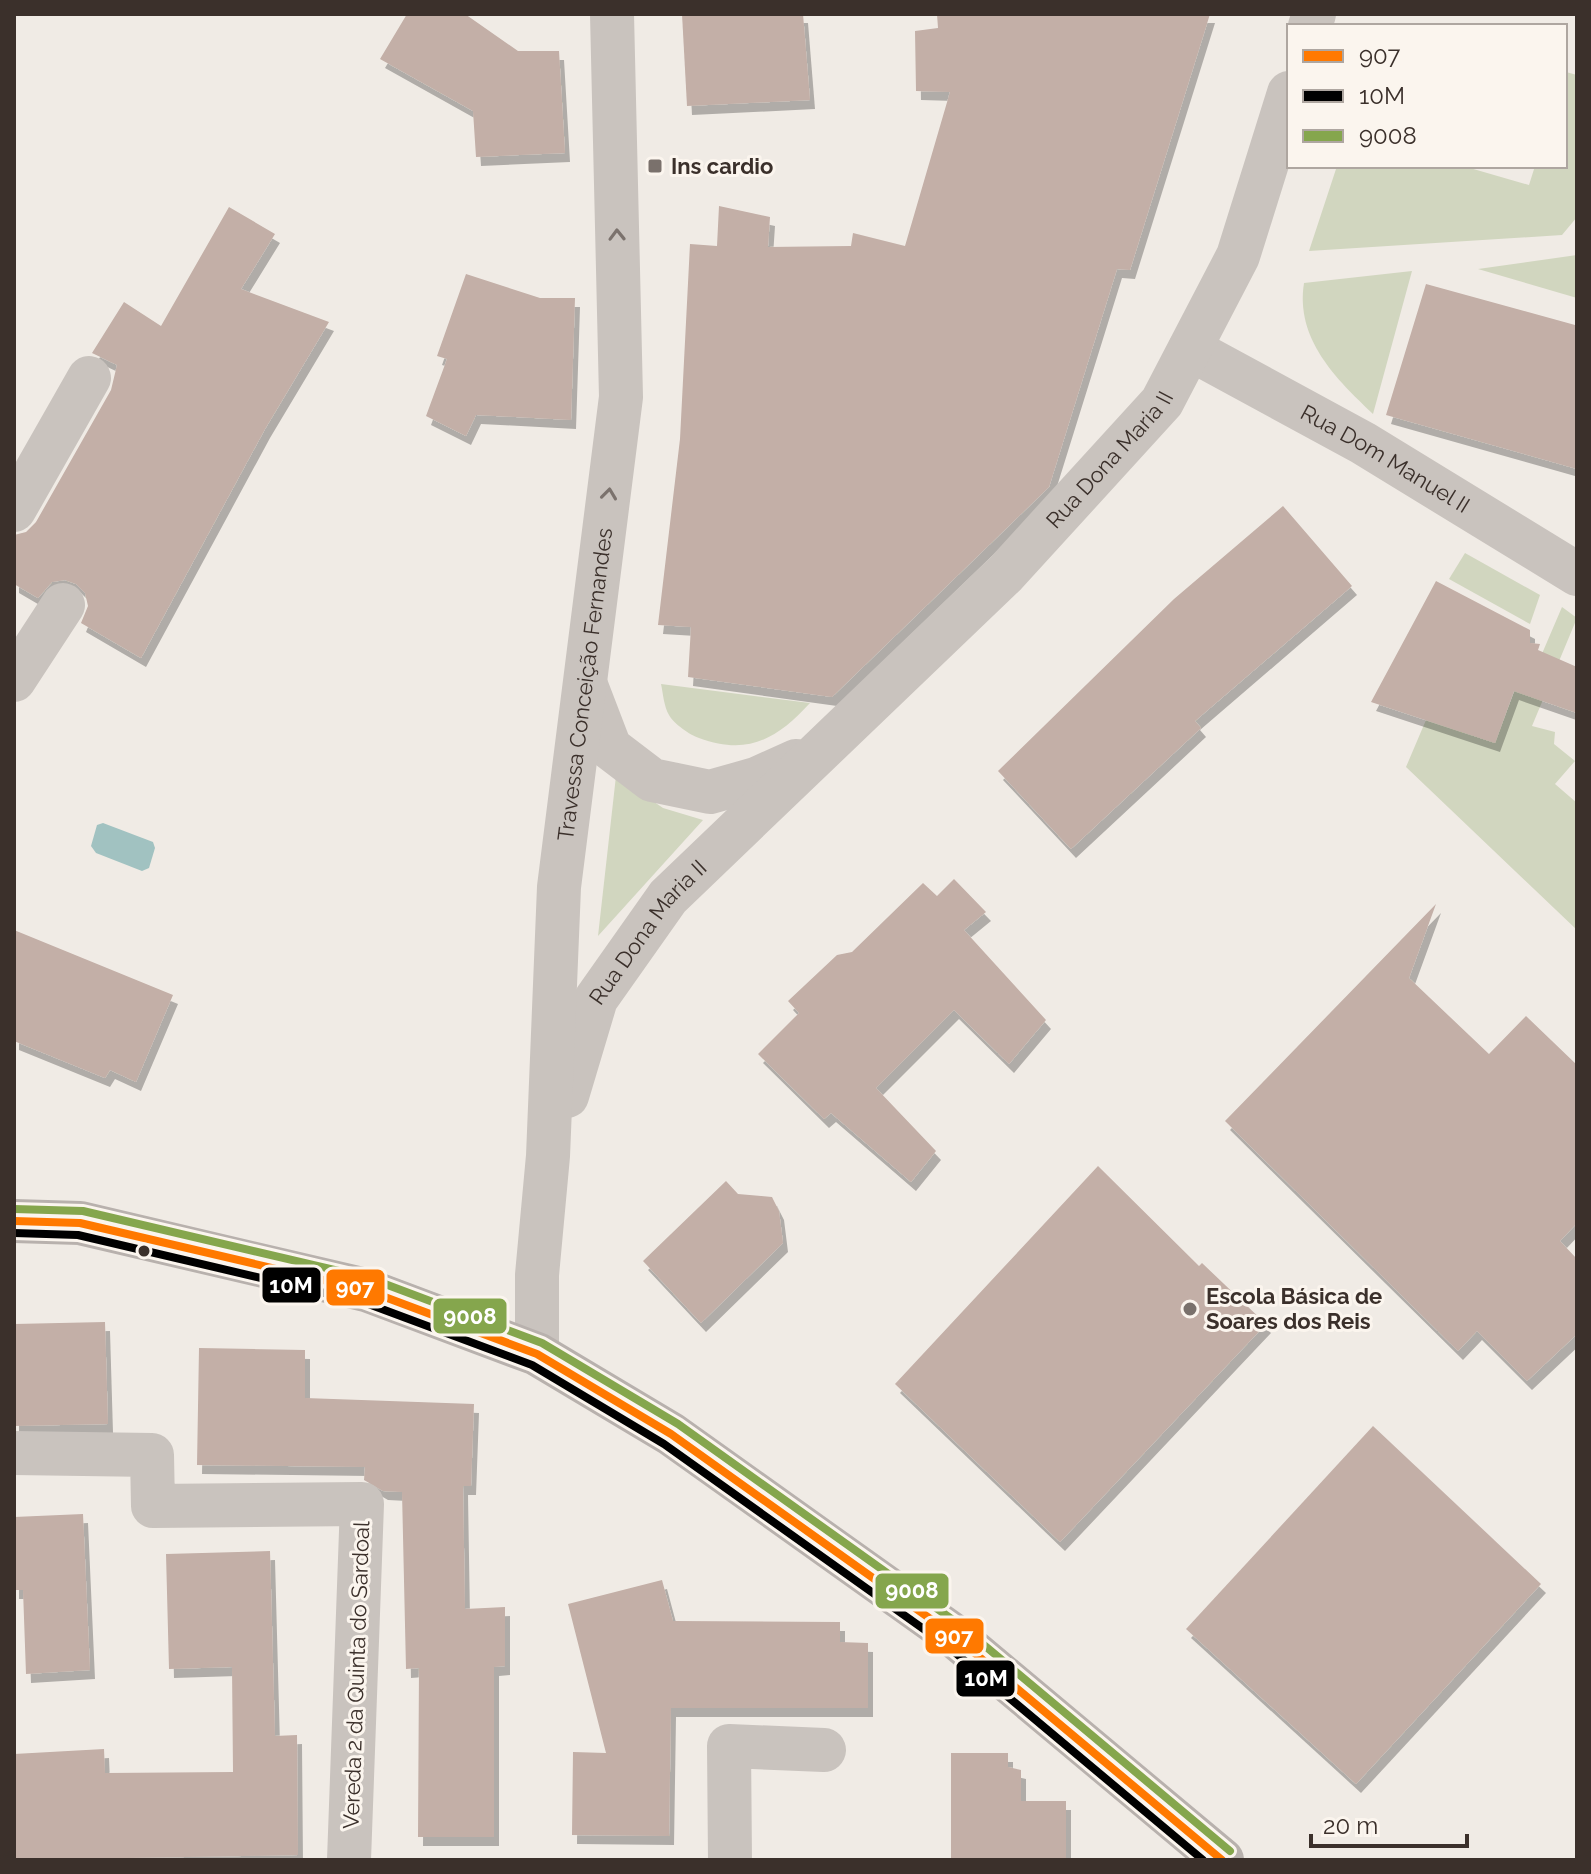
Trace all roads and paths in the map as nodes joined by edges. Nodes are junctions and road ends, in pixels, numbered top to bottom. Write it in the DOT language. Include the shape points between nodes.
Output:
graph roads {
  1 [pos="612,14"];
  2 [pos="1287,99"];
  3 [pos="1190,349"];
  4 [pos="89,378"];
  5 [pos="14,510"];
  6 [pos="1577,574"];
  7 [pos="63,605"];
  8 [pos="14,680"];
  9 [pos="585,682"];
  10 [pos="818,751"];
  11 [pos="548,1156"];
  12 [pos="14,1221"];
  13 [pos="537,1354"];
  14 [pos="14,1453"];
  15 [pos="824,1750"];
  16 [pos="349,1860"];
  17 [pos="730,1860"];
  18 [pos="1222,1860"];
  9 -- 1 [label="street, Travessa Conceição Fernandes, one-way" via="621,397"];
  2 -- 3 [label="street, Rua Dona Maria II" via="1238,256"];
  3 -- 6 [label="street, Rua Dom Manuel II" via="1363,443"];
  3 -- 10 [label="street, Rua Dona Maria II" via="1162,402 1006,573"];
  4 -- 5 [label="street"];
  7 -- 8 [label="street"];
  9 -- 10 [label="street, Rua Dona Maria II" via="610,748 652,780 710,792 756,779"];
  9 -- 11 [label="street, Travessa Conceição Fernandes" via="559,887"];
  10 -- 11 [label="street, Rua Dona Maria II" via="668,897 596,999"];
  11 -- 13 [label="street, Travessa Conceição Fernandes" via="537,1275"];
  12 -- 13 [label="main road" via="80,1223 366,1290"];
  13 -- 18 [label="main road" via="671,1434 953,1635"];
  14 -- 16 [label="street, Vereda 2 da Quinta do Sardoal" via="152,1455 153,1506 362,1504"];
  15 -- 17 [label="street" via="729,1746"];
}
